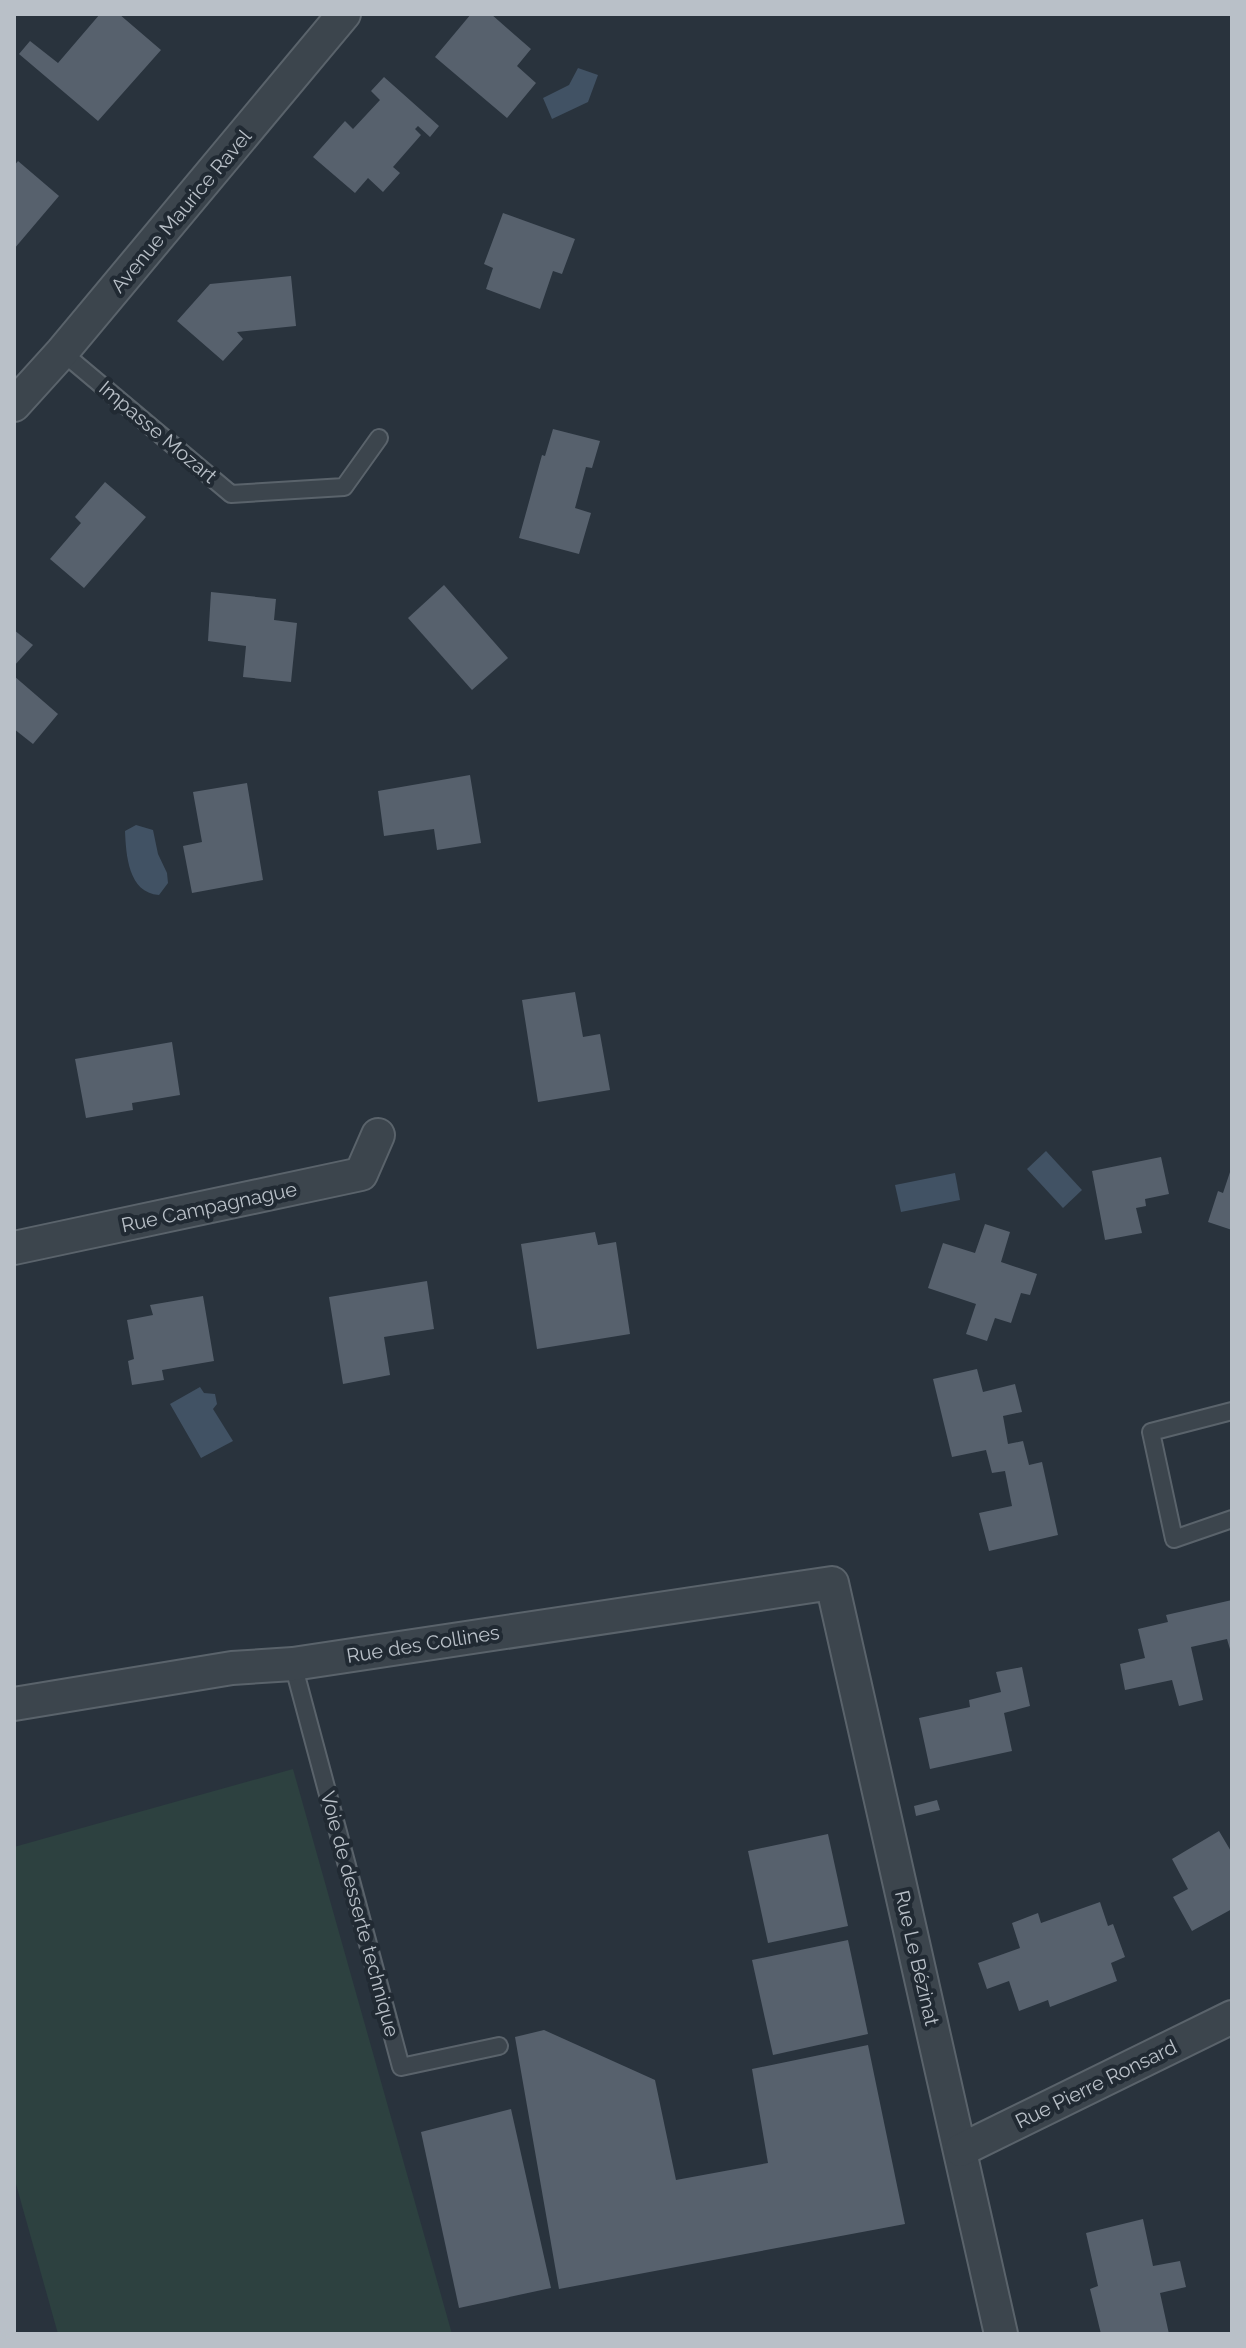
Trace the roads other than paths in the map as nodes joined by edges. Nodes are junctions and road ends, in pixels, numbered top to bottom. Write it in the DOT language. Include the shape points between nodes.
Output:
graph roads {
  1 [pos="344,14"];
  2 [pos="62,352"];
  3 [pos="14,405"];
  4 [pos="379,438"];
  5 [pos="378,1135"];
  6 [pos="14,1248"];
  7 [pos="1232,1411"];
  8 [pos="1232,1519"];
  9 [pos="832,1583"];
  10 [pos="293,1664"];
  11 [pos="14,1704"];
  12 [pos="1232,2017"];
  13 [pos="499,2046"];
  14 [pos="961,2150"];
  15 [pos="1001,2334"];
  1 -- 2 [label="street, Avenue Maurice Ravel"];
  2 -- 3 [label="street, Avenue Maurice Ravel"];
  2 -- 4 [label="lane, Impasse Mozart" via="231,494 344,487"];
  5 -- 6 [label="street, Rue Campagnague" via="361,1174"];
  7 -- 8 [label="lane" via="1151,1432 1174,1539"];
  9 -- 10 [label="street, Rue des Collines"];
  9 -- 14 [label="street, Rue Le Bézinat"];
  10 -- 11 [label="street, Rue des Collines" via="232,1668"];
  10 -- 13 [label="lane, Voie de desserte technique" via="401,2067"];
  12 -- 14 [label="street, Rue Pierre Ronsard"];
  14 -- 15 [label="street, Rue Le Bézinat"];
}
